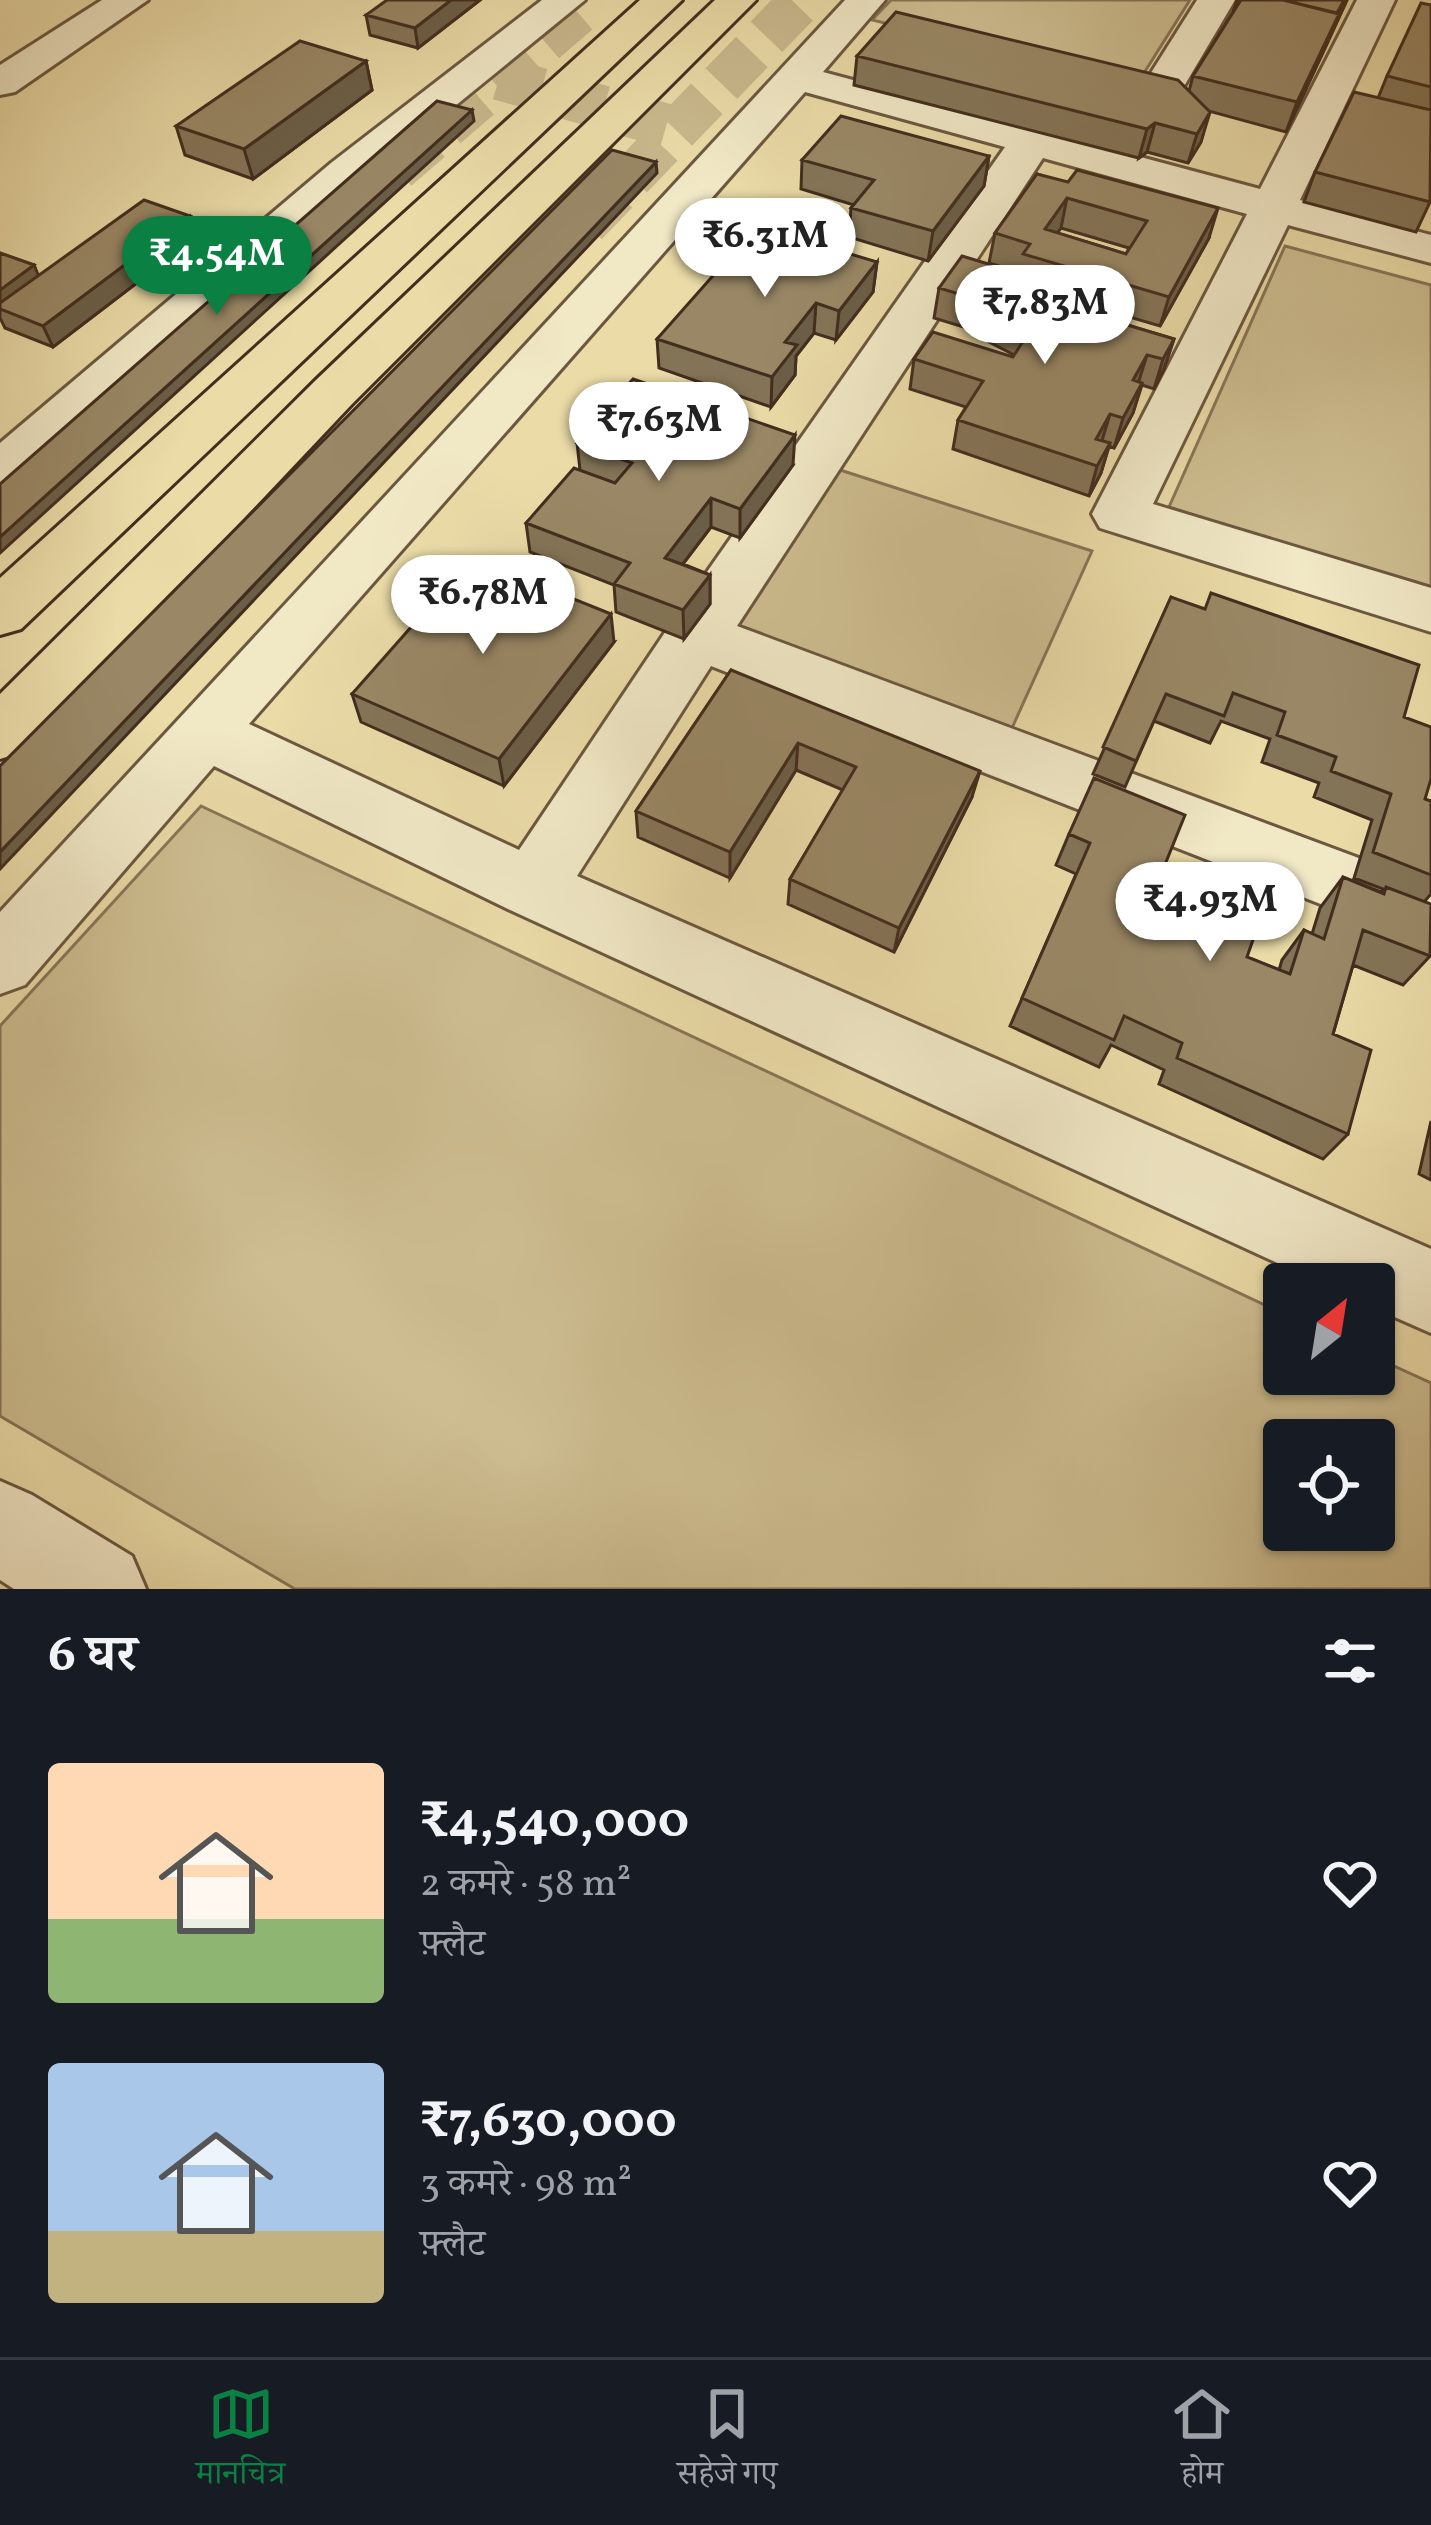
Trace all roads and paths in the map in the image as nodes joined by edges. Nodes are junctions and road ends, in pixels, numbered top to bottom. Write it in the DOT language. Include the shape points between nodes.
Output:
graph roads {
  1 [pos="129,0"];
  2 [pos="566,0"];
  3 [pos="663,0"];
  4 [pos="737,0"];
  5 [pos="1216,0"];
  6 [pos="1376,0"];
  7 [pos="865,19"];
  8 [pos="799,78"];
  9 [pos="1057,78"];
  10 [pos="0,83"];
  11 [pos="1327,100"];
  12 [pos="1369,110"];
  13 [pos="1034,140"];
  14 [pos="1274,207"];
  15 [pos="1431,249"];
  16 [pos="0,473"];
  17 [pos="1431,610"];
  18 [pos="0,613"];
  19 [pos="695,635"];
  20 [pos="206,733"];
  21 [pos="0,734"];
  22 [pos="532,888"];
  23 [pos="1431,916"];
  24 [pos="0,962"];
  25 [pos="1431,1291"];
  26 [pos="0,1527"];
  27 [pos="86,1586"];
  1 -- 10 [label="street"];
  2 -- 16 [label="street" via="347,172"];
  3 -- 18 [label="main road"];
  4 -- 21 [label="main road" via="334,392"];
  5 -- 9 [label="street" via="1154,92 1124,95"];
  6 -- 11 [label="street"];
  7 -- 8 [label="street"];
  8 -- 13 [label="street"];
  8 -- 20 [label="street"];
  11 -- 12 [label="street"];
  11 -- 14 [label="street"];
  13 -- 14 [label="street"];
  13 -- 19 [label="street"];
  14 -- 15 [label="street"];
  14 -- 17 [label="street" via="1120,514"];
  19 -- 22 [label="street"];
  19 -- 23 [label="street"];
  20 -- 22 [label="street"];
  20 -- 24 [label="street"];
  22 -- 25 [label="street"];
  26 -- 27 [label="street"];
}
